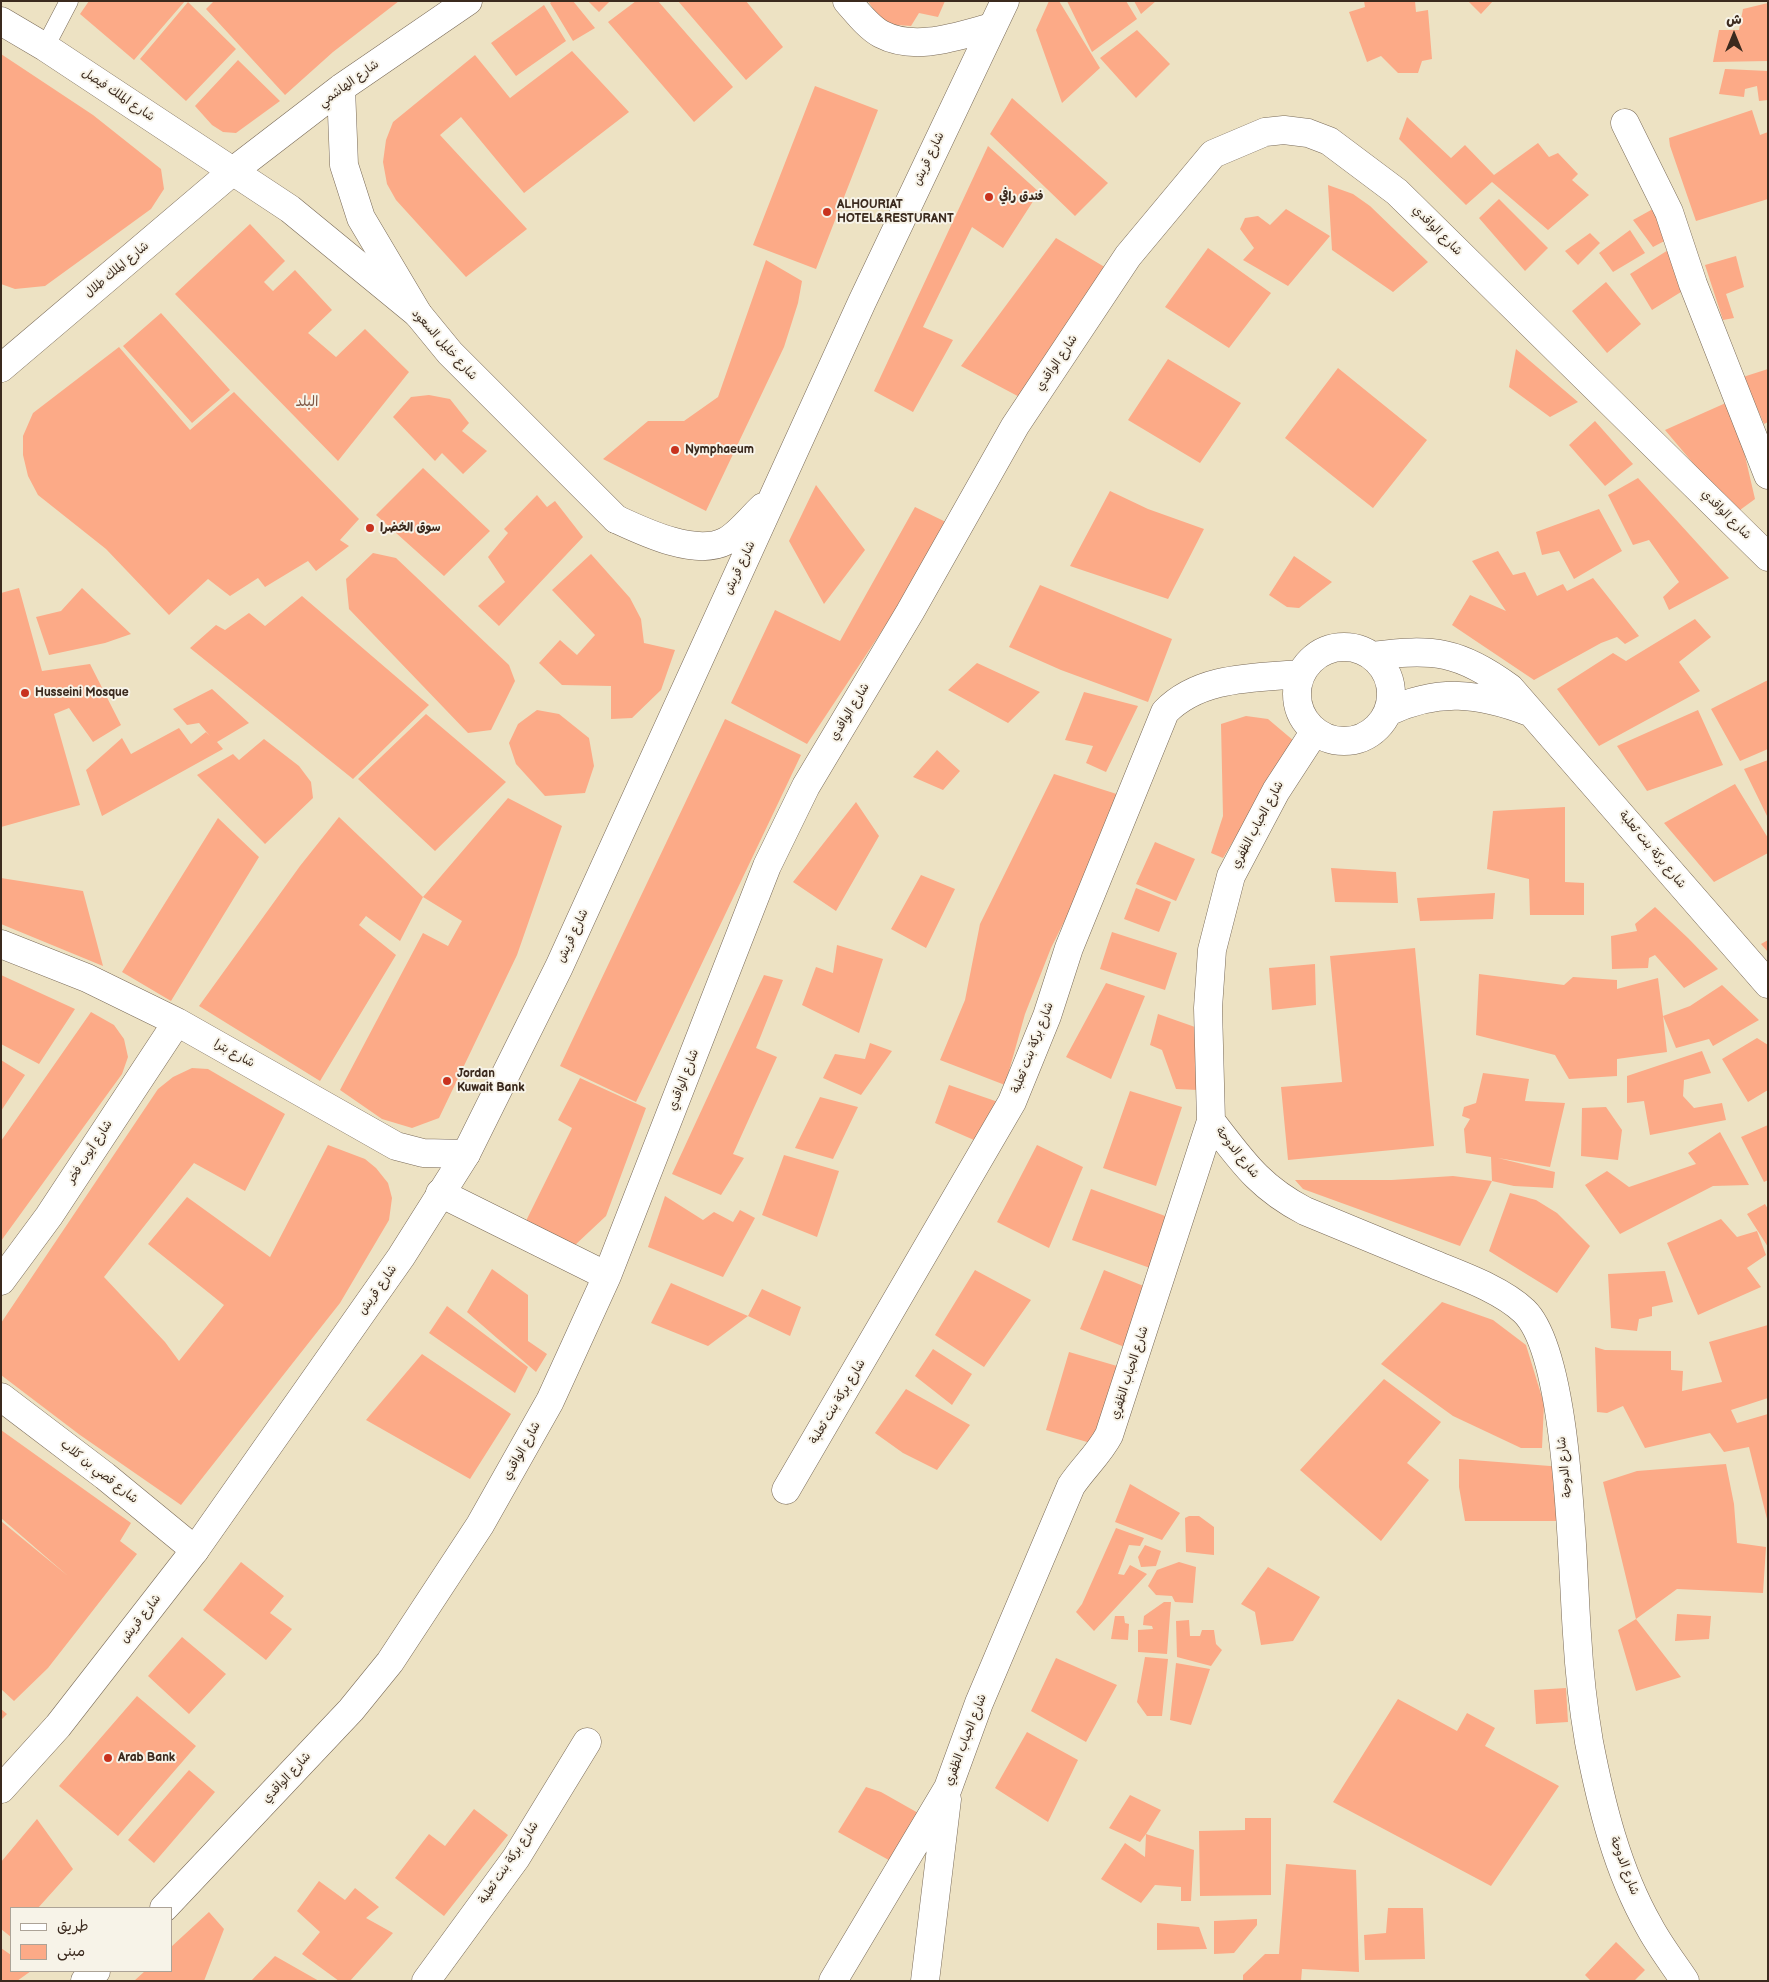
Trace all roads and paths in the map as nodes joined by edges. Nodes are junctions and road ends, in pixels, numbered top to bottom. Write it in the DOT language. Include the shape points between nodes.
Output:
graph roads {
  1 [pos="69,1"];
  2 [pos="468,1"];
  3 [pos="847,1"];
  4 [pos="1005,1"];
  5 [pos="1,21"];
  6 [pos="992,27"];
  7 [pos="45,47"];
  8 [pos="341,88"];
  9 [pos="1625,123"];
  10 [pos="233,171"];
  11 [pos="418,314"];
  12 [pos="3,363"];
  13 [pos="1768,475"];
  14 [pos="772,499"];
  15 [pos="1768,556"];
  16 [pos="1372,656"];
  17 [pos="1301,674"];
  18 [pos="1388,712"];
  19 [pos="1536,715"];
  20 [pos="1315,731"];
  21 [pos="1,944"];
  22 [pos="1768,984"];
  23 [pos="177,1022"];
  24 [pos="1211,1122"];
  25 [pos="466,1154"];
  26 [pos="440,1193"];
  27 [pos="606,1276"];
  28 [pos="1,1281"];
  29 [pos="1,1397"];
  30 [pos="786,1490"];
  31 [pos="195,1550"];
  32 [pos="587,1742"];
  33 [pos="948,1788"];
  34 [pos="1,1789"];
  35 [pos="165,1907"];
  36 [pos="95,1972"];
  37 [pos="85,1981"];
  38 [pos="426,1981"];
  39 [pos="833,1981"];
  40 [pos="925,1981"];
  41 [pos="1685,1981"];
  1 -- 7 [label="lane"];
  2 -- 8 [label="street, شارع الهاشمي"];
  3 -- 6 [label="street" via="881,34 899,39 940,40"];
  4 -- 6 [label="street, شارع قريش"];
  5 -- 7 [label="street, شارع الملك فيصل"];
  6 -- 14 [label="street, شارع قريش"];
  7 -- 10 [label="street, شارع الملك فيصل"];
  8 -- 10 [label="street, شارع الهاشمي"];
  8 -- 11 [label="street" via="344,164 361,218"];
  9 -- 13 [label="street" via="1669,212 1692,284"];
  10 -- 11 [label="street, شارع خليل السعود" via="290,209"];
  10 -- 12 [label="street, شارع الملك طلال"];
  11 -- 14 [label="street, شارع خليل السعود" via="450,353 616,519 664,541 701,546 726,541"];
  14 -- 25 [label="street, شارع قريش" via="559,967"];
  15 -- 27 [label="street, شارع الواقدي" via="1397,192 1356,159 1329,141 1308,133 1284,130 1264,132 1213,154 1128,256 1015,426 806,786 767,866"];
  16 -- 17 [label="street" via="1357,649 1340,647 1324,651"];
  16 -- 18 [label="street" via="1386,672 1392,692"];
  16 -- 19 [label="street, شارع بركة بنت ثعلبة" via="1429,651 1459,658 1486,670 1510,688"];
  17 -- 20 [label="street" via="1297,689 1298,705 1304,719"];
  17 -- 30 [label="street, شارع بركة بنت ثعلبة" via="1227,681 1191,692 1164,712 1069,948 1047,1016 1012,1102"];
  18 -- 19 [label="street, شارع بركة بنت ثعلبة" via="1410,701 1452,695 1498,700"];
  18 -- 20 [label="street" via="1375,729 1356,740 1335,740"];
  19 -- 22 [label="street, شارع بركة بنت ثعلبة"];
  20 -- 24 [label="street, شارع الحباب الظفري" via="1276,791 1231,876 1212,950 1208,1008"];
  21 -- 23 [label="street, شارع بترا" via="87,978"];
  23 -- 25 [label="street, شارع بترا" via="396,1146 423,1153"];
  23 -- 28 [label="street, شارع أيوب فخر" via="49,1216"];
  24 -- 33 [label="street, شارع الحباب الظفري" via="1110,1435 1071,1486"];
  24 -- 41 [label="street, شارع الدوحة" via="1248,1170 1279,1197 1305,1211 1475,1281 1524,1311 1534,1326 1553,1382 1560,1425 1573,1538 1577,1636 1589,1740 1608,1822 1624,1870 1649,1926"];
  25 -- 26 [label="street, شارع قريش"];
  26 -- 27 [label="street"];
  26 -- 31 [label="street, شارع قريش" via="401,1257"];
  27 -- 35 [label="street, شارع الواقدي" via="550,1401 480,1525 390,1662 351,1710"];
  29 -- 31 [label="street, شارع قصي بن كلاب"];
  31 -- 34 [label="street, شارع قريش" via="58,1726"];
  32 -- 38 [label="street, شارع بركة بنت ثعلبة" via="516,1858"];
  33 -- 39 [label="street, شارع الحباب الظفري"];
  33 -- 40 [label="street"];
  36 -- 37 [label="street"];
}
